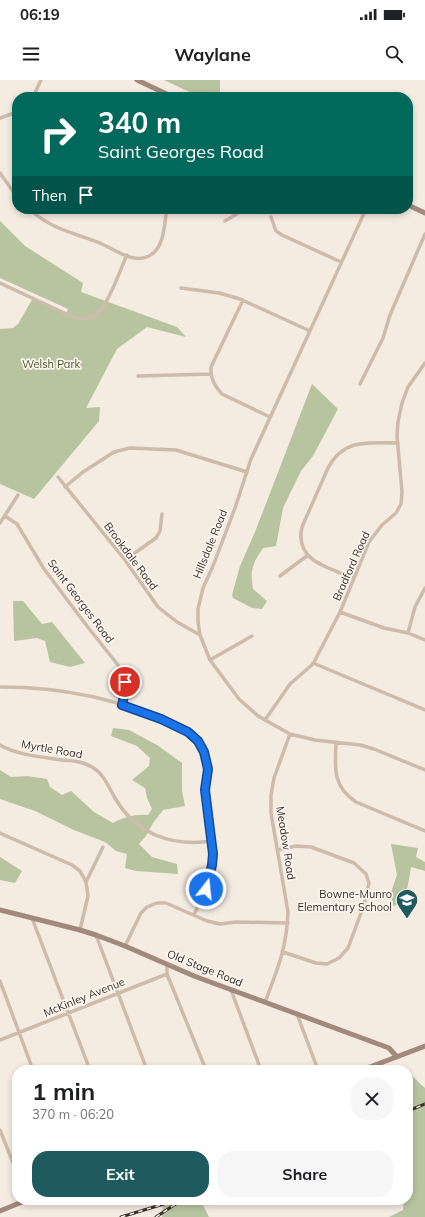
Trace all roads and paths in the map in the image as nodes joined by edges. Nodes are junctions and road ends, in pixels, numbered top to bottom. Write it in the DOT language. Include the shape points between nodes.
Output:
graph roads {
  1 [pos="41,80"];
  2 [pos="137,80"];
  3 [pos="35,92"];
  4 [pos="163,92"];
  5 [pos="12,114"];
  6 [pos="0,118"];
  7 [pos="0,173"];
  8 [pos="12,190"];
  9 [pos="413,207"];
  10 [pos="425,213"];
  11 [pos="35,214"];
  12 [pos="166,214"];
  13 [pos="237,214"];
  14 [pos="364,214"];
  15 [pos="271,217"];
  16 [pos="225,221"];
  17 [pos="425,234"];
  18 [pos="127,255"];
  19 [pos="341,262"];
  20 [pos="0,283"];
  21 [pos="181,288"];
  22 [pos="243,300"];
  23 [pos="310,330"];
  24 [pos="425,363"];
  25 [pos="211,374"];
  26 [pos="138,376"];
  27 [pos="360,384"];
  28 [pos="270,417"];
  29 [pos="398,442"];
  30 [pos="247,472"];
  31 [pos="58,477"];
  32 [pos="65,487"];
  33 [pos="18,496"];
  34 [pos="162,514"];
  35 [pos="5,516"];
  36 [pos="0,523"];
  37 [pos="308,555"];
  38 [pos="125,560"];
  39 [pos="280,576"];
  40 [pos="354,578"];
  41 [pos="425,588"];
  42 [pos="340,612"];
  43 [pos="408,633"];
  44 [pos="200,634"];
  45 [pos="252,636"];
  46 [pos="425,640"];
  47 [pos="210,660"];
  48 [pos="313,663"];
  49 [pos="0,687"];
  50 [pos="122,705"];
  51 [pos="425,710"];
  52 [pos="265,720"];
  53 [pos="290,734"];
  54 [pos="336,742"];
  55 [pos="0,745"];
  56 [pos="425,770"];
  57 [pos="425,831"];
  58 [pos="0,833"];
  59 [pos="212,841"];
  60 [pos="103,848"];
  61 [pos="278,850"];
  62 [pos="86,882"];
  63 [pos="0,910"];
  64 [pos="194,915"];
  65 [pos="32,918"];
  66 [pos="288,923"];
  67 [pos="80,930"];
  68 [pos="96,935"];
  69 [pos="125,946"];
  70 [pos="284,952"];
  71 [pos="167,964"];
  72 [pos="167,974"];
  73 [pos="0,981"];
  74 [pos="231,990"];
  75 [pos="118,994"];
  76 [pos="265,1002"];
  77 [pos="68,1013"];
  78 [pos="297,1014"];
  79 [pos="19,1033"];
  80 [pos="0,1040"];
  81 [pos="425,1046"];
  82 [pos="396,1057"];
  83 [pos="31,1065"];
  84 [pos="88,1065"];
  85 [pos="146,1065"];
  86 [pos="204,1065"];
  87 [pos="259,1065"];
  88 [pos="316,1065"];
  89 [pos="375,1065"];
  90 [pos="0,1130"];
  91 [pos="12,1160"];
  92 [pos="13,1205"];
  93 [pos="0,1210"];
  1 -- 3 [label="street"];
  2 -- 4 [label="street"];
  5 -- 6 [label="street"];
  7 -- 8 [label="street"];
  9 -- 10 [label="street"];
  11 -- 18 [label="street" via="58,228"];
  12 -- 18 [label="street" via="160,244 154,252 139,258"];
  13 -- 16 [label="street"];
  14 -- 19 [label="street, Hillsdale Road"];
  15 -- 19 [label="street" via="276,231 282,235"];
  17 -- 27 [label="street" via="390,315 383,338"];
  18 -- 20 [label="street" via="104,306 88,319 72,317"];
  19 -- 23 [label="street, Hillsdale Road"];
  21 -- 22 [label="street" via="219,293"];
  22 -- 23 [label="street"];
  22 -- 25 [label="street" via="211,367"];
  23 -- 28 [label="street, Hillsdale Road"];
  24 -- 29 [label="street, Bradford Road" via="408,387 402,403 398,422"];
  25 -- 26 [label="street"];
  25 -- 28 [label="street" via="222,394"];
  28 -- 30 [label="street, Hillsdale Road"];
  29 -- 37 [label="street" via="355,444 335,456 302,527 301,539"];
  29 -- 40 [label="street, Bradford Road" via="401,504 373,536"];
  30 -- 32 [label="street" via="176,450 130,448 114,452"];
  30 -- 44 [label="street, Hillsdale Road" via="213,566 202,588 198,608"];
  31 -- 32 [label="street, Brookdale Road"];
  32 -- 38 [label="street, Brookdale Road"];
  33 -- 35 [label="street"];
  34 -- 38 [label="street" via="160,531 156,538"];
  35 -- 36 [label="street"];
  35 -- 50 [label="street, Saint Georges Road" via="16,524 44,569 118,665 125,682"];
  37 -- 39 [label="street"];
  37 -- 40 [label="street" via="315,561"];
  38 -- 44 [label="street, Brookdale Road" via="158,607 177,622"];
  40 -- 42 [label="street, Bradford Road"];
  41 -- 43 [label="street" via="415,607"];
  42 -- 43 [label="street" via="384,628"];
  42 -- 48 [label="street, Bradford Road"];
  43 -- 46 [label="street"];
  44 -- 47 [label="street, Hillsdale Road"];
  45 -- 47 [label="street"];
  47 -- 52 [label="street, Hillsdale Road" via="239,699"];
  48 -- 51 [label="street"];
  48 -- 52 [label="street, Bradford Road" via="290,684"];
  49 -- 50 [label="street" via="62,691"];
  50 -- 59 [label="street" via="178,727 200,744 207,764 205,790"];
  52 -- 53 [label="street, Hillsdale Road"];
  53 -- 54 [label="street, Hillsdale Road"];
  53 -- 61 [label="street, Meadow Road" via="274,778 271,795 271,812"];
  54 -- 56 [label="street, Hillsdale Road" via="349,742 374,749"];
  54 -- 57 [label="street" via="336,776 341,789 349,797"];
  55 -- 59 [label="street, Myrtle Road" via="17,752 88,764 102,776 122,809 144,830 176,842"];
  58 -- 62 [label="street" via="72,865"];
  59 -- 64 [label="street" via="210,876"];
  60 -- 62 [label="street"];
  61 -- 66 [label="street, Meadow Road"];
  61 -- 70 [label="street" via="296,846 311,847 354,863 366,874 369,883 364,905 348,948 339,958 327,964 316,963"];
  62 -- 67 [label="street" via="88,896"];
  63 -- 65 [label="street, Old Stage Road"];
  64 -- 66 [label="street" via="220,924"];
  64 -- 69 [label="street" via="166,903 156,903 147,907 141,913"];
  65 -- 67 [label="street, Old Stage Road"];
  65 -- 77 [label="street"];
  66 -- 70 [label="street, Meadow Road"];
  67 -- 68 [label="street, Old Stage Road"];
  68 -- 69 [label="street, Old Stage Road"];
  68 -- 75 [label="street"];
  69 -- 71 [label="street, Old Stage Road"];
  70 -- 76 [label="street, Meadow Road"];
  71 -- 72 [label="street"];
  71 -- 74 [label="street, Old Stage Road"];
  72 -- 75 [label="street, McKinley Avenue"];
  72 -- 86 [label="street"];
  73 -- 79 [label="street"];
  74 -- 76 [label="street, Old Stage Road"];
  74 -- 87 [label="street"];
  75 -- 77 [label="street, McKinley Avenue"];
  75 -- 85 [label="street"];
  76 -- 78 [label="street, Old Stage Road"];
  77 -- 79 [label="street, McKinley Avenue"];
  77 -- 84 [label="street"];
  78 -- 82 [label="street, Old Stage Road" via="389,1048"];
  78 -- 88 [label="street"];
  79 -- 80 [label="street, McKinley Avenue"];
  79 -- 83 [label="street"];
  81 -- 82 [label="street"];
  82 -- 89 [label="street"];
  90 -- 91 [label="street"];
  92 -- 93 [label="street"];
}
